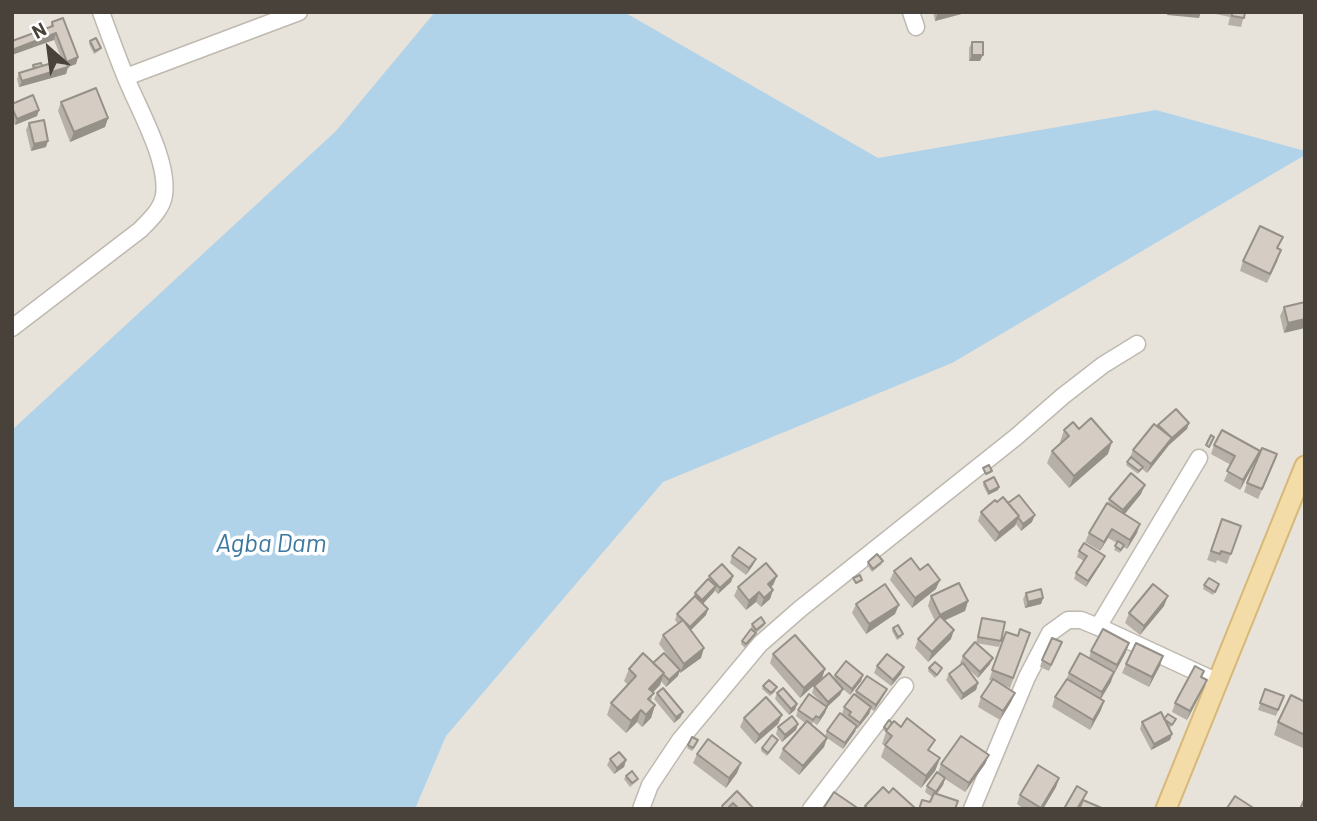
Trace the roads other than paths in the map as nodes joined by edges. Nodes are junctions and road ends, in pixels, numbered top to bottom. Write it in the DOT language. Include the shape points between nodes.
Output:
graph roads {
  1 [pos="101,12"];
  2 [pos="299,12"];
  3 [pos="126,77"];
  4 [pos="12,328"];
  5 [pos="1136,344"];
  6 [pos="1199,458"];
  7 [pos="1305,466"];
  8 [pos="1098,627"];
  9 [pos="1218,682"];
  10 [pos="905,686"];
  11 [pos="642,808"];
  12 [pos="811,809"];
  13 [pos="972,809"];
  14 [pos="1166,809"];
  1 -- 3 [label="street"];
  2 -- 3 [label="street"];
  3 -- 4 [label="street" via="162,160 164,198 140,230"];
  5 -- 11 [label="street" via="1063,396 760,644 680,740 650,785"];
  6 -- 8 [label="street"];
  7 -- 9 [label="main road"];
  8 -- 9 [label="street"];
  8 -- 13 [label="street" via="1068,620 1050,633"];
  9 -- 14 [label="main road"];
  10 -- 12 [label="street"];
}
